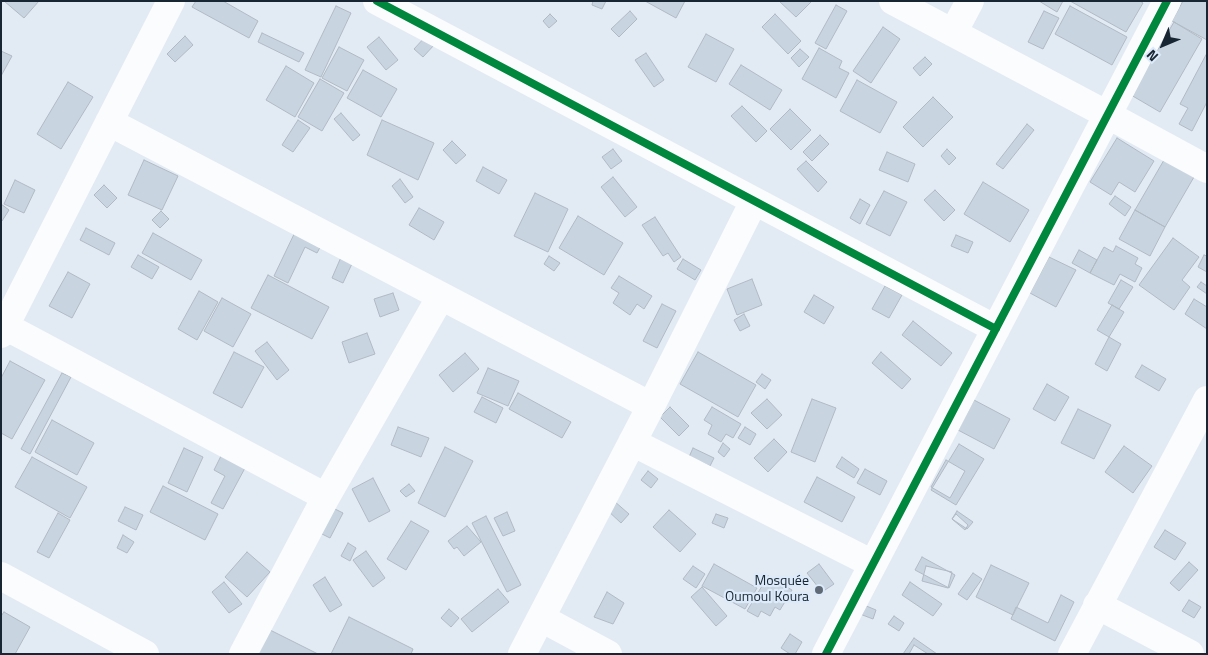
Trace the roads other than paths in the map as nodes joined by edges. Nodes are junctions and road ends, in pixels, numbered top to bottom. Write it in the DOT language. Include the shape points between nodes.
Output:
graph roads {
  1 [pos="171,1"];
  2 [pos="377,1"];
  3 [pos="893,1"];
  4 [pos="970,1"];
  5 [pos="1167,1"];
  6 [pos="953,33"];
  7 [pos="1108,114"];
  8 [pos="109,122"];
  9 [pos="1207,169"];
  10 [pos="754,201"];
  11 [pos="441,296"];
  12 [pos="3,328"];
  13 [pos="996,329"];
  14 [pos="1207,400"];
  15 [pos="651,406"];
  16 [pos="1199,432"];
  17 [pos="632,442"];
  18 [pos="326,497"];
  19 [pos="873,564"];
  20 [pos="1,576"];
  21 [pos="1098,606"];
  22 [pos="541,618"];
  23 [pos="145,654"];
  24 [pos="243,654"];
  25 [pos="522,654"];
  26 [pos="608,654"];
  27 [pos="826,654"];
  28 [pos="1072,654"];
  29 [pos="1190,654"];
  1 -- 8 [label="street"];
  2 -- 10 [label="street"];
  3 -- 6 [label="street"];
  4 -- 6 [label="street"];
  5 -- 7 [label="street"];
  6 -- 7 [label="street"];
  7 -- 9 [label="street"];
  7 -- 13 [label="street"];
  8 -- 11 [label="street"];
  8 -- 12 [label="street"];
  10 -- 13 [label="street"];
  10 -- 15 [label="street"];
  11 -- 15 [label="street"];
  11 -- 18 [label="street"];
  12 -- 18 [label="street"];
  13 -- 19 [label="street"];
  14 -- 16 [label="street"];
  15 -- 17 [label="street"];
  16 -- 21 [label="street"];
  17 -- 19 [label="street"];
  17 -- 22 [label="street"];
  18 -- 24 [label="street"];
  19 -- 27 [label="street"];
  20 -- 23 [label="street"];
  21 -- 28 [label="street"];
  21 -- 29 [label="street"];
  22 -- 25 [label="street"];
  22 -- 26 [label="street"];
}
